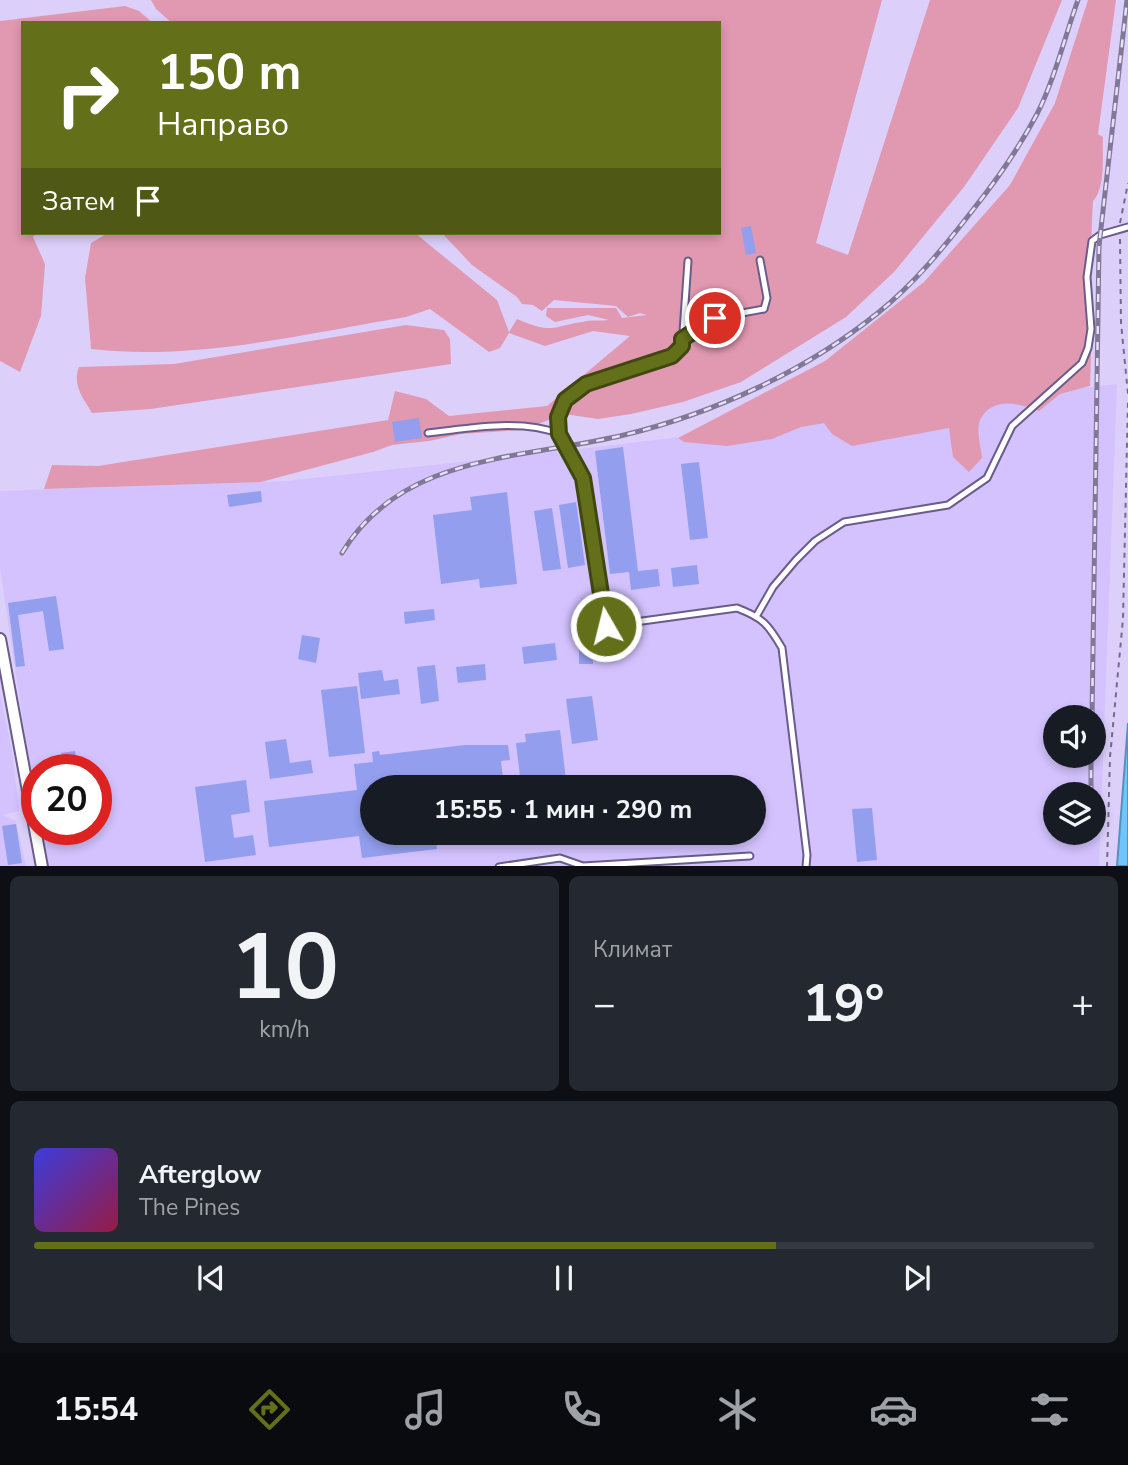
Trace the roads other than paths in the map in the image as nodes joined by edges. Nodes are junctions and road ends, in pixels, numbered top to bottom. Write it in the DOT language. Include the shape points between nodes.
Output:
graph roads {
  1 [pos="1128,227"];
  2 [pos="760,260"];
  3 [pos="688,261"];
  4 [pos="682,339"];
  5 [pos="428,433"];
  6 [pos="559,434"];
  7 [pos="757,615"];
  8 [pos="0,639"];
  9 [pos="750,856"];
  10 [pos="42,866"];
  11 [pos="499,866"];
  12 [pos="806,866"];
  1 -- 7 [label="lane" via="1093,241 1087,276 1091,329 1082,363 1012,426 987,478 948,505 844,522 796,559"];
  2 -- 4 [label="lane" via="764,309 715,318"];
  3 -- 4 [label="lane"];
  4 -- 6 [label="lane" via="682,346 672,356 586,384 565,400 558,417"];
  5 -- 6 [label="lane" via="490,426 538,428"];
  6 -- 7 [label="lane" via="583,478 606,626 737,608"];
  7 -- 12 [label="lane" via="782,648"];
  8 -- 10 [label="street"];
  9 -- 11 [label="lane" via="583,866 560,858"];
}
